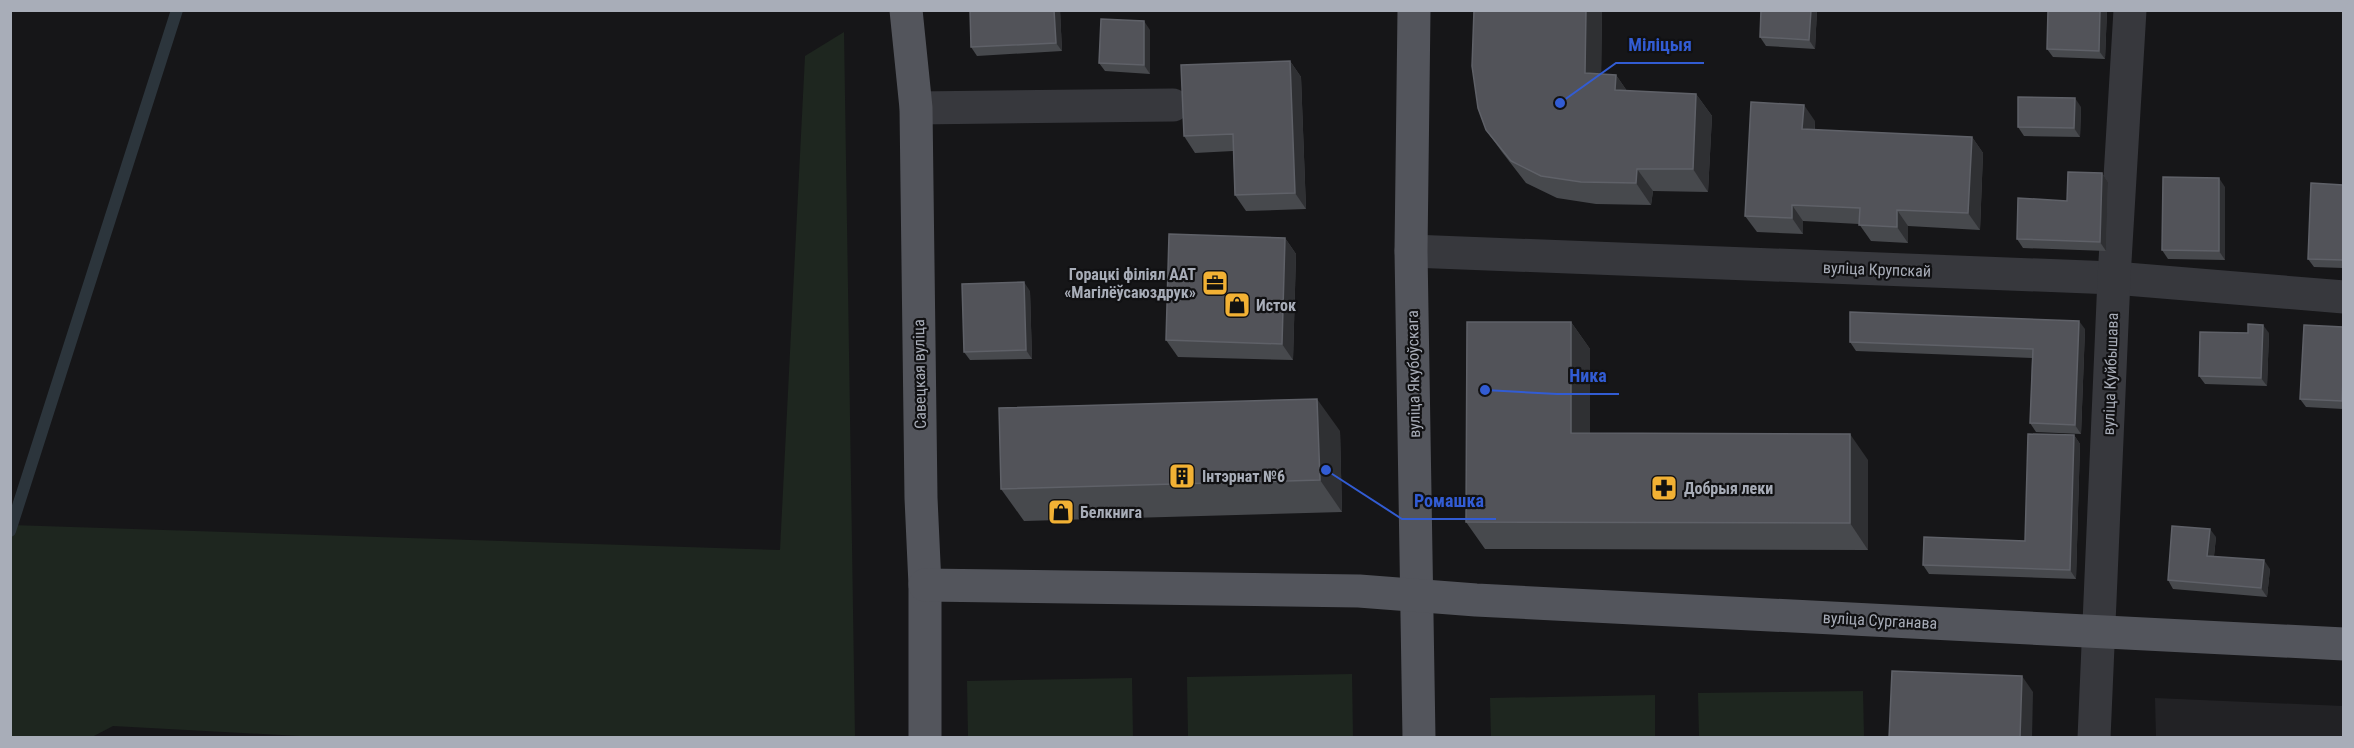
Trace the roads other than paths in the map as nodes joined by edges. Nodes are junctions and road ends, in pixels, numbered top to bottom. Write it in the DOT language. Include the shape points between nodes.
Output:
graph roads {
  1 [pos="906,10"];
  2 [pos="1414,10"];
  3 [pos="2130,10"];
  4 [pos="1173,105"];
  5 [pos="916,108"];
  6 [pos="1411,251"];
  7 [pos="2114,278"];
  8 [pos="2343,297"];
  9 [pos="925,585"];
  10 [pos="1417,595"];
  11 [pos="2099,631"];
  12 [pos="2343,644"];
  13 [pos="926,738"];
  14 [pos="1419,738"];
  15 [pos="2094,738"];
  1 -- 5 [label="main road, Савецкая вуліца"];
  2 -- 6 [label="main road, вуліца Якубоўскага"];
  3 -- 7 [label="street, вуліца Куйбышава"];
  4 -- 5 [label="street"];
  5 -- 9 [label="main road, Савецкая вуліца"];
  6 -- 7 [label="street, вуліца Крупскай"];
  6 -- 10 [label="main road, вуліца Якубоўскага"];
  7 -- 8 [label="street, вуліца Крупскай"];
  7 -- 11 [label="street, вуліца Куйбышава"];
  9 -- 10 [label="main road, вуліца Сурганава"];
  9 -- 13 [label="main road, Савецкая вуліца"];
  10 -- 11 [label="main road, вуліца Сурганава"];
  10 -- 14 [label="main road, вуліца Якубоўскага"];
  11 -- 12 [label="main road, вуліца Сурганава"];
  11 -- 15 [label="street, вуліца Куйбышава"];
}
